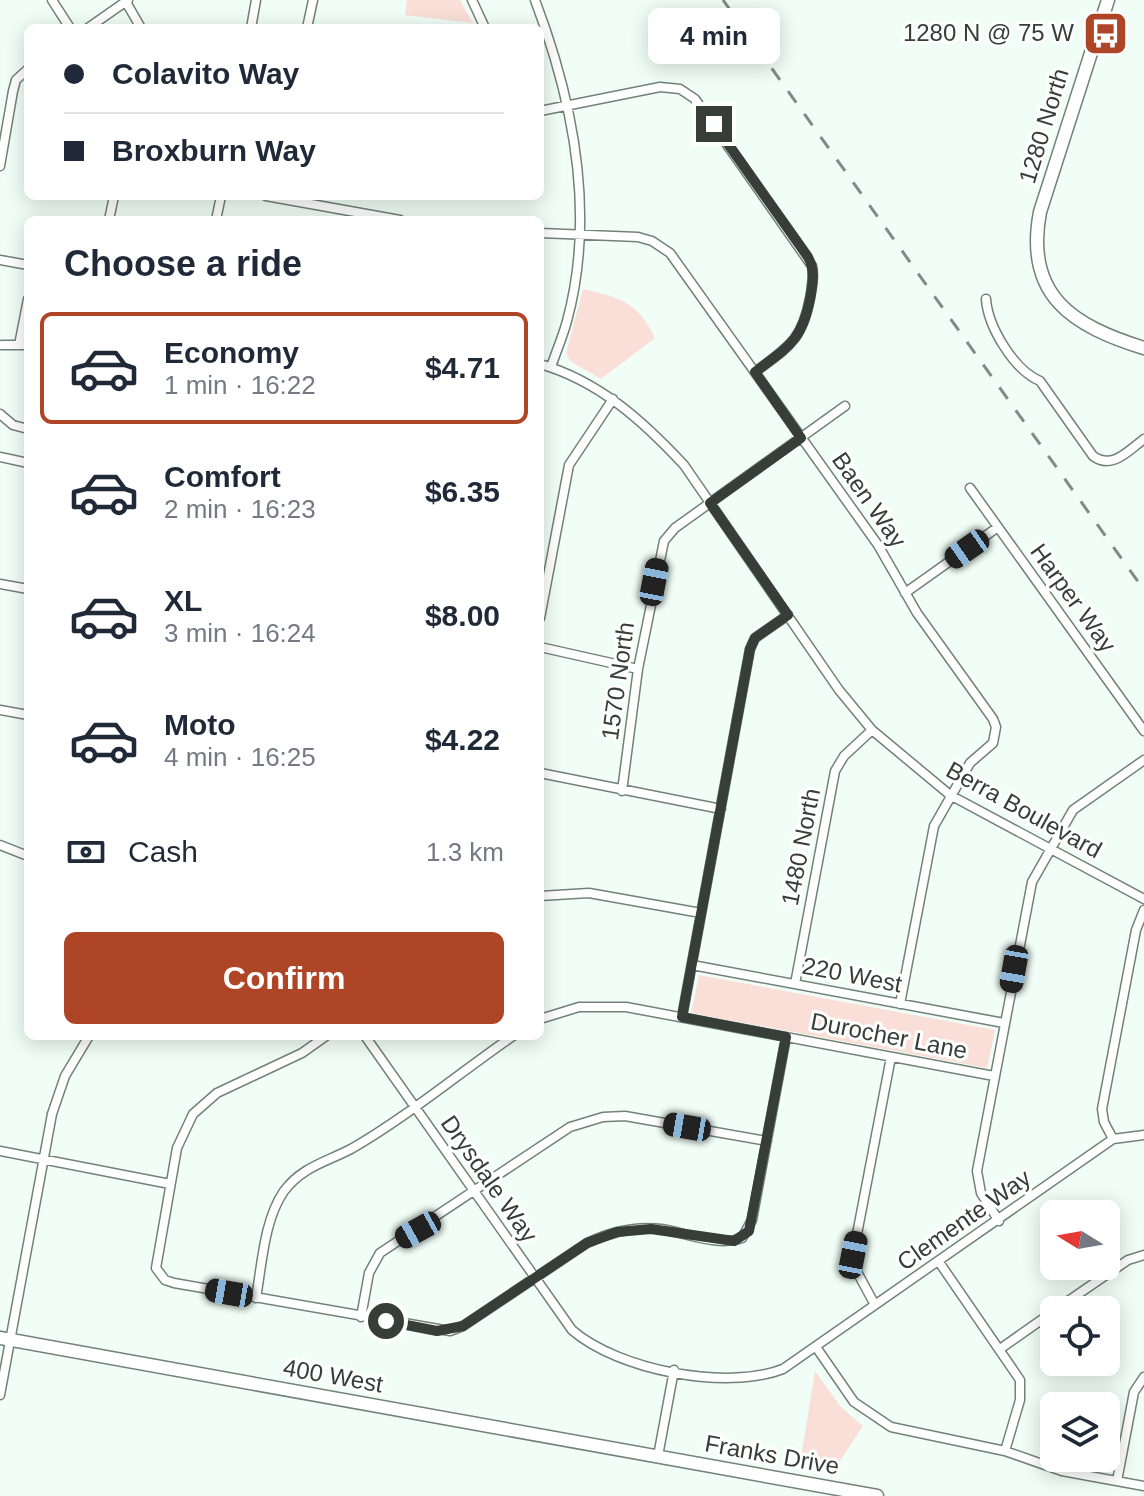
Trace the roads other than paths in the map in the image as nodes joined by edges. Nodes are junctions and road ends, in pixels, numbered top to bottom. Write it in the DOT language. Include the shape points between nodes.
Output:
graph roads {
  1 [pos="52,0"];
  2 [pos="256,0"];
  3 [pos="313,0"];
  4 [pos="472,0"];
  5 [pos="535,0"];
  6 [pos="1108,0"];
  7 [pos="127,1"];
  8 [pos="67,24"];
  9 [pos="94,24"];
  10 [pos="139,24"];
  11 [pos="252,24"];
  12 [pos="308,24"];
  13 [pos="483,24"];
  14 [pos="542,24"];
  15 [pos="544,29"];
  16 [pos="24,73"];
  17 [pos="568,106"];
  18 [pos="544,110"];
  19 [pos="0,166"];
  20 [pos="288,200"];
  21 [pos="378,216"];
  22 [pos="544,233"];
  23 [pos="578,235"];
  24 [pos="0,260"];
  25 [pos="24,264"];
  26 [pos="986,299"];
  27 [pos="1,344"];
  28 [pos="23,345"];
  29 [pos="1144,348"];
  30 [pos="0,356"];
  31 [pos="544,365"];
  32 [pos="551,367"];
  33 [pos="755,372"];
  34 [pos="613,399"];
  35 [pos="845,406"];
  36 [pos="0,414"];
  37 [pos="24,428"];
  38 [pos="801,438"];
  39 [pos="1144,439"];
  40 [pos="0,457"];
  41 [pos="24,462"];
  42 [pos="970,488"];
  43 [pos="710,503"];
  44 [pos="998,527"];
  45 [pos="0,584"];
  46 [pos="24,588"];
  47 [pos="905,593"];
  48 [pos="544,597"];
  49 [pos="788,615"];
  50 [pos="544,648"];
  51 [pos="638,669"];
  52 [pos="0,710"];
  53 [pos="24,714"];
  54 [pos="872,730"];
  55 [pos="1144,731"];
  56 [pos="1144,760"];
  57 [pos="544,774"];
  58 [pos="622,791"];
  59 [pos="950,795"];
  60 [pos="721,809"];
  61 [pos="0,845"];
  62 [pos="1049,849"];
  63 [pos="24,854"];
  64 [pos="544,896"];
  65 [pos="1144,899"];
  66 [pos="1144,910"];
  67 [pos="701,913"];
  68 [pos="692,965"];
  69 [pos="795,984"];
  70 [pos="900,1004"];
  71 [pos="682,1017"];
  72 [pos="544,1018"];
  73 [pos="1004,1023"];
  74 [pos="786,1037"];
  75 [pos="87,1040"];
  76 [pos="320,1040"];
  77 [pos="368,1040"];
  78 [pos="507,1040"];
  79 [pos="891,1057"];
  80 [pos="994,1076"];
  81 [pos="413,1105"];
  82 [pos="1144,1135"];
  83 [pos="1113,1139"];
  84 [pos="767,1141"];
  85 [pos="0,1151"];
  86 [pos="43,1160"];
  87 [pos="170,1184"];
  88 [pos="473,1192"];
  89 [pos="999,1221"];
  90 [pos="1144,1255"];
  91 [pos="939,1262"];
  92 [pos="533,1279"];
  93 [pos="1075,1296"];
  94 [pos="256,1298"];
  95 [pos="875,1305"];
  96 [pos="361,1317"];
  97 [pos="1040,1320"];
  98 [pos="5,1339"];
  99 [pos="816,1347"];
  100 [pos="1000,1349"];
  101 [pos="674,1370"];
  102 [pos="1144,1377"];
  103 [pos="0,1395"];
  104 [pos="1005,1451"];
  105 [pos="658,1456"];
  106 [pos="1117,1481"];
  107 [pos="1144,1486"];
  108 [pos="832,1492"];
  109 [pos="877,1496"];
  1 -- 8 [label="street"];
  2 -- 11 [label="street"];
  3 -- 12 [label="street"];
  4 -- 13 [label="street"];
  5 -- 14 [label="street"];
  6 -- 29 [label="street, 1280 North" via="1040,212 1036,245 1046,286 1072,317 1108,337"];
  7 -- 9 [label="street"];
  7 -- 10 [label="street"];
  15 -- 17 [label="street"];
  16 -- 19 [label="street" via="16,80"];
  17 -- 18 [label="street"];
  17 -- 23 [label="street" via="578,180"];
  17 -- 33 [label="street" via="660,87 680,89 695,99 812,266 802,332"];
  20 -- 21 [label="street"];
  22 -- 23 [label="street, Baen Way"];
  23 -- 32 [label="street" via="567,321"];
  23 -- 33 [label="street, Baen Way" via="638,237 665,248"];
  24 -- 25 [label="street"];
  26 -- 39 [label="street" via="988,320 1093,456 1112,462"];
  27 -- 28 [label="street"];
  27 -- 30 [label="street"];
  31 -- 32 [label="street, Berra Boulevard"];
  32 -- 34 [label="street, Berra Boulevard"];
  33 -- 38 [label="street, Baen Way"];
  34 -- 43 [label="street, Berra Boulevard" via="684,465"];
  34 -- 48 [label="street" via="569,465"];
  35 -- 38 [label="street, 1570 North"];
  36 -- 37 [label="street"];
  38 -- 43 [label="street, 1570 North"];
  38 -- 47 [label="street, Baen Way" via="878,545"];
  40 -- 41 [label="street"];
  42 -- 44 [label="street, Harper Way"];
  43 -- 49 [label="street, Berra Boulevard"];
  43 -- 51 [label="street, 1570 North" via="675,528 661,547"];
  44 -- 47 [label="street"];
  44 -- 55 [label="street, Harper Way"];
  45 -- 46 [label="street"];
  47 -- 59 [label="street, Baen Way" via="993,719 996,736"];
  49 -- 54 [label="street, Berra Boulevard"];
  49 -- 60 [label="street" via="755,638 750,649"];
  50 -- 51 [label="street"];
  51 -- 58 [label="street, 1570 North"];
  52 -- 53 [label="street"];
  54 -- 59 [label="street, Berra Boulevard"];
  54 -- 69 [label="street, 1480 North" via="835,771"];
  56 -- 62 [label="street" via="1073,810"];
  57 -- 58 [label="street"];
  58 -- 60 [label="street"];
  59 -- 62 [label="street, Berra Boulevard"];
  59 -- 70 [label="street" via="930,839"];
  60 -- 67 [label="street"];
  61 -- 63 [label="street"];
  62 -- 65 [label="street, Berra Boulevard"];
  62 -- 73 [label="street" via="1027,898"];
  64 -- 67 [label="street" via="589,893"];
  66 -- 83 [label="street" via="1103,1103 1104,1122"];
  67 -- 68 [label="street"];
  68 -- 69 [label="street, 220 West"];
  68 -- 71 [label="street"];
  69 -- 70 [label="street, 220 West"];
  70 -- 73 [label="street, 220 West"];
  71 -- 72 [label="street, Durocher Lane" via="603,1005"];
  71 -- 74 [label="street, Durocher Lane"];
  73 -- 80 [label="street"];
  74 -- 79 [label="street, Durocher Lane"];
  74 -- 84 [label="street"];
  75 -- 86 [label="street" via="60,1089"];
  76 -- 87 [label="street" via="200,1106 179,1138"];
  77 -- 81 [label="street, Drysdale Way"];
  78 -- 81 [label="street"];
  79 -- 80 [label="street, Durocher Lane"];
  79 -- 95 [label="street" via="853,1255"];
  80 -- 89 [label="street" via="978,1178"];
  81 -- 88 [label="street, Drysdale Way"];
  81 -- 94 [label="street" via="291,1183 273,1216"];
  82 -- 83 [label="street, Clemente Way"];
  83 -- 89 [label="street, Clemente Way"];
  84 -- 88 [label="street" via="636,1117 603,1117 560,1132"];
  84 -- 92 [label="street" via="752,1220 742,1238 725,1241 651,1229 617,1232 587,1243"];
  85 -- 86 [label="street"];
  86 -- 87 [label="street"];
  86 -- 98 [label="street"];
  87 -- 94 [label="street" via="156,1259 159,1275 174,1283"];
  88 -- 92 [label="street, Drysdale Way"];
  88 -- 96 [label="street" via="380,1253 369,1273"];
  89 -- 91 [label="street, Clemente Way"];
  90 -- 93 [label="street"];
  91 -- 95 [label="street, Clemente Way"];
  91 -- 100 [label="street"];
  92 -- 96 [label="street" via="450,1331"];
  92 -- 101 [label="street, Drysdale Way" via="565,1323 588,1343 618,1358"];
  94 -- 96 [label="street"];
  95 -- 99 [label="street, Clemente Way"];
  97 -- 100 [label="street"];
  98 -- 103 [label="street"];
  98 -- 105 [label="street, 400 West"];
  99 -- 101 [label="street, Clemente Way" via="783,1369 748,1378"];
  99 -- 104 [label="street" via="854,1402 876,1420 904,1431"];
  100 -- 104 [label="street" via="1022,1390"];
  101 -- 105 [label="street"];
  102 -- 106 [label="street" via="1134,1392"];
  104 -- 106 [label="street" via="1062,1471"];
  105 -- 108 [label="street, Franks Drive"];
  106 -- 107 [label="street"];
  108 -- 109 [label="street, Franks Drive"];
}
